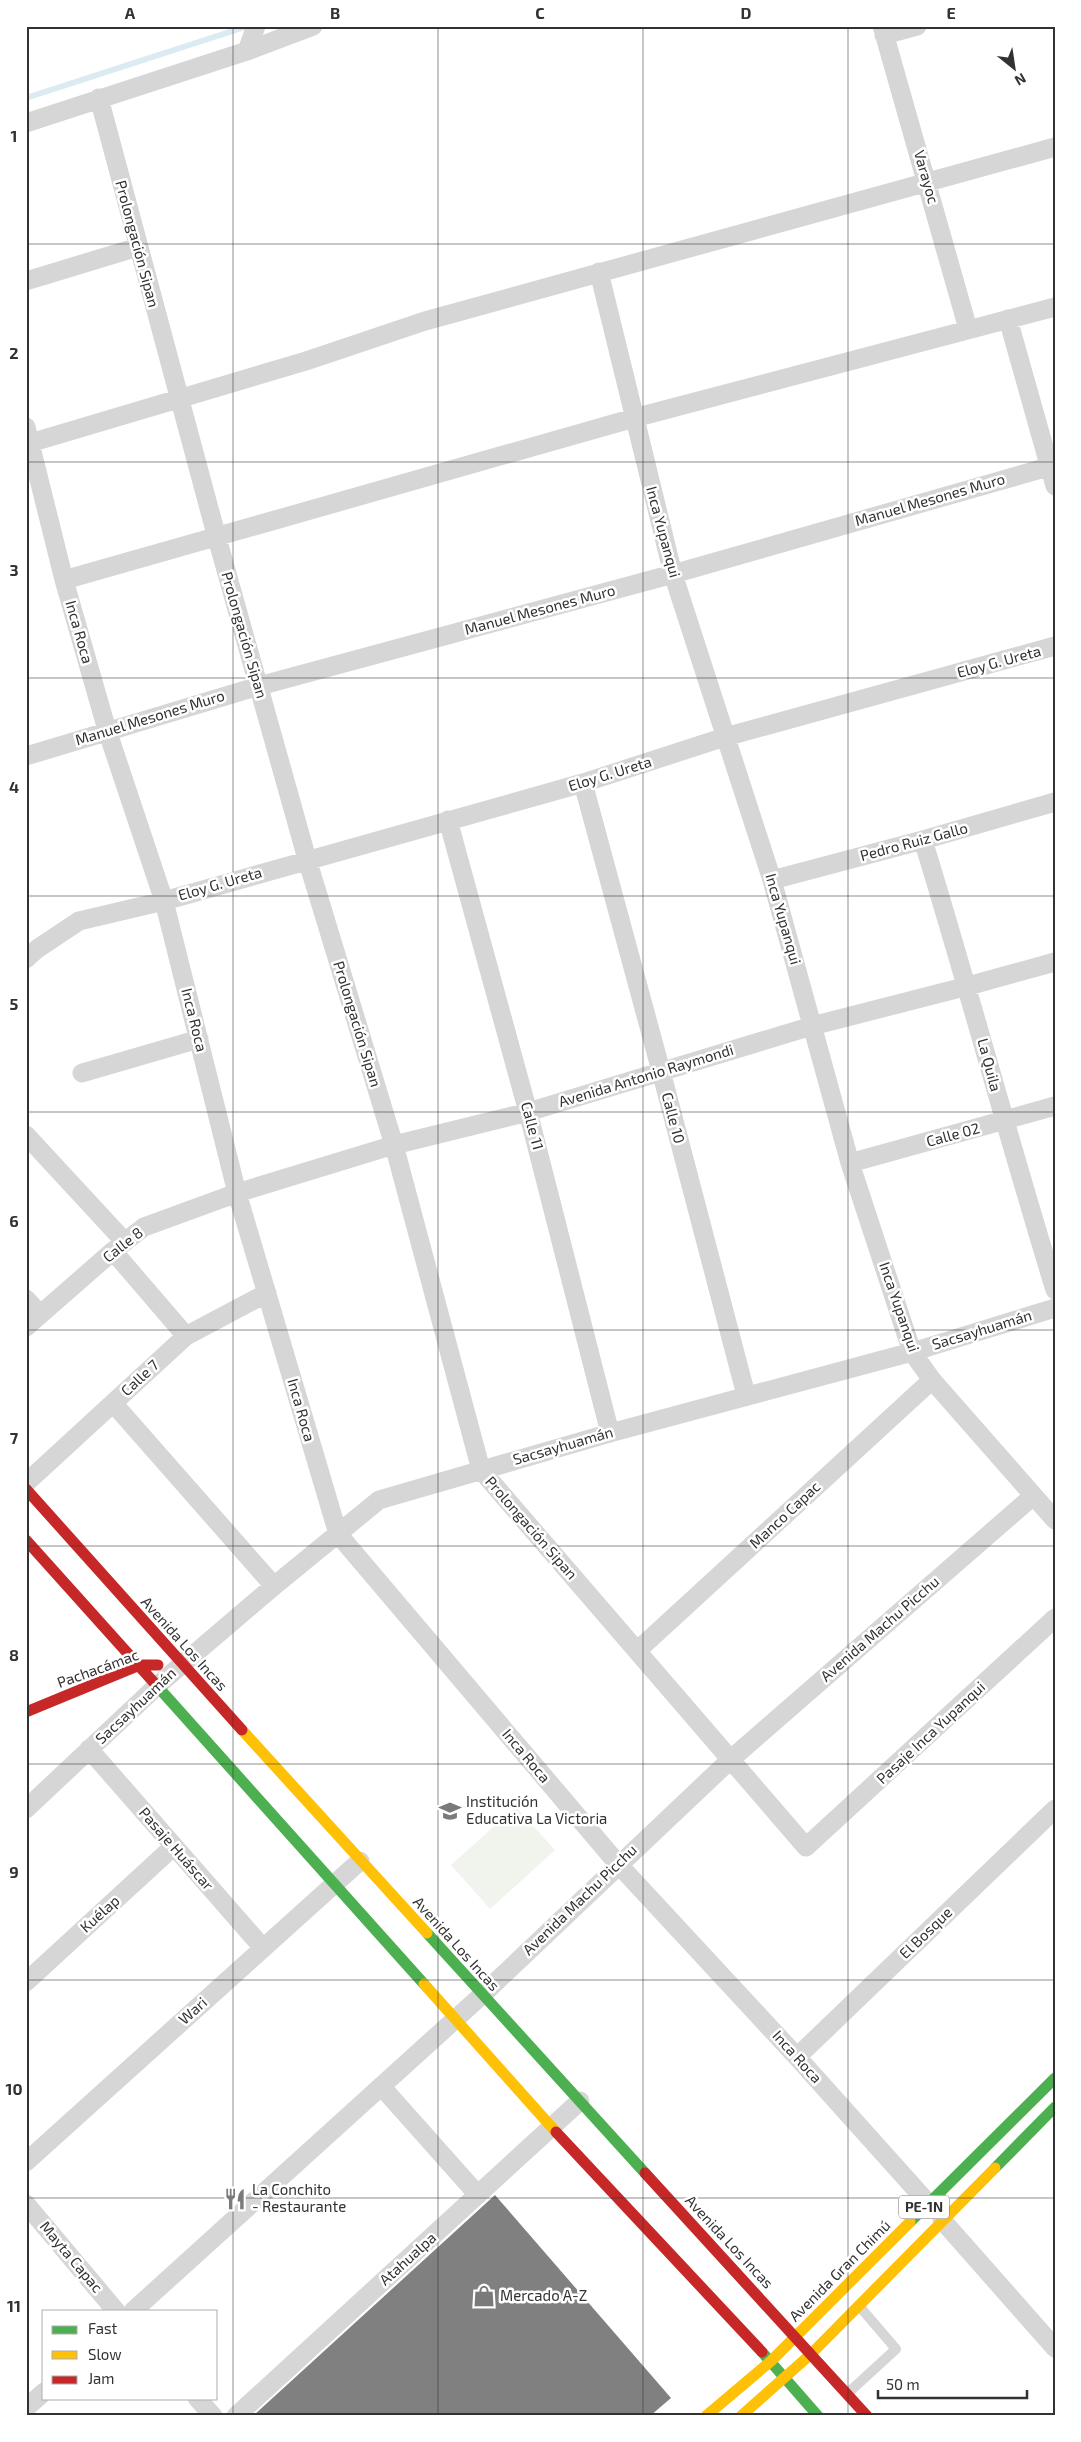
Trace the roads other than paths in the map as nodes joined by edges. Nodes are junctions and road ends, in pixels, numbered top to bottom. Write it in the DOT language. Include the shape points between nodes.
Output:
graph roads {
  1 [pos="256,26"];
  2 [pos="313,26"];
  3 [pos="917,26"];
  4 [pos="883,31"];
  5 [pos="247,51"];
  6 [pos="99,98"];
  7 [pos="26,123"];
  8 [pos="1055,147"];
  9 [pos="928,182"];
  10 [pos="138,247"];
  11 [pos="599,272"];
  12 [pos="26,281"];
  13 [pos="1055,307"];
  14 [pos="1008,318"];
  15 [pos="968,329"];
  16 [pos="179,399"];
  17 [pos="634,418"];
  18 [pos="28,435"];
  19 [pos="1052,465"];
  20 [pos="1055,486"];
  21 [pos="217,538"];
  22 [pos="673,574"];
  23 [pos="64,580"];
  24 [pos="1055,646"];
  25 [pos="259,686"];
  26 [pos="107,730"];
  27 [pos="724,737"];
  28 [pos="26,756"];
  29 [pos="583,783"];
  30 [pos="1055,802"];
  31 [pos="448,820"];
  32 [pos="923,840"];
  33 [pos="307,859"];
  34 [pos="772,880"];
  35 [pos="164,900"];
  36 [pos="26,959"];
  37 [pos="1055,962"];
  38 [pos="968,986"];
  39 [pos="812,1026"];
  40 [pos="199,1039"];
  41 [pos="661,1071"];
  42 [pos="82,1074"];
  43 [pos="1055,1106"];
  44 [pos="528,1112"];
  45 [pos="1003,1121"];
  46 [pos="26,1135"];
  47 [pos="394,1145"];
  48 [pos="850,1163"];
  49 [pos="237,1193"];
  50 [pos="119,1247"];
  51 [pos="1055,1290"];
  52 [pos="267,1293"];
  53 [pos="26,1299"];
  54 [pos="1055,1308"];
  55 [pos="40,1314"];
  56 [pos="26,1327"];
  57 [pos="186,1336"];
  58 [pos="912,1352"];
  59 [pos="932,1380"];
  60 [pos="746,1395"];
  61 [pos="113,1403"];
  62 [pos="610,1433"];
  63 [pos="480,1470"];
  64 [pos="26,1483"];
  65 [pos="26,1488"];
  66 [pos="1033,1496"];
  67 [pos="1055,1520"];
  68 [pos="338,1534"];
  69 [pos="26,1540"];
  70 [pos="274,1586"];
  71 [pos="1055,1618"];
  72 [pos="638,1650"];
  73 [pos="182,1664"];
  74 [pos="140,1666"];
  75 [pos="158,1685"];
  76 [pos="26,1712"];
  77 [pos="90,1750"];
  78 [pos="730,1760"];
  79 [pos="26,1809"];
  80 [pos="1055,1809"];
  81 [pos="174,1846"];
  82 [pos="806,1847"];
  83 [pos="360,1860"];
  84 [pos="618,1864"];
  85 [pos="335,1884"];
  86 [pos="263,1948"];
  87 [pos="26,1982"];
  88 [pos="482,1995"];
  89 [pos="456,2019"];
  90 [pos="797,2057"];
  91 [pos="1055,2078"];
  92 [pos="381,2086"];
  93 [pos="580,2101"];
  94 [pos="1055,2107"];
  95 [pos="552,2127"];
  96 [pos="26,2162"];
  97 [pos="478,2195"];
  98 [pos="928,2203"];
  99 [pos="26,2204"];
  100 [pos="942,2220"];
  101 [pos="858,2305"];
  102 [pos="115,2310"];
  103 [pos="134,2310"];
  104 [pos="796,2337"];
  105 [pos="1055,2348"];
  106 [pos="811,2354"];
  107 [pos="770,2361"];
  108 [pos="785,2378"];
  109 [pos="42,2394"];
  110 [pos="847,2394"];
  111 [pos="199,2400"];
  112 [pos="26,2408"];
  113 [pos="213,2416"];
  114 [pos="236,2416"];
  115 [pos="706,2416"];
  116 [pos="741,2416"];
  117 [pos="818,2416"];
  118 [pos="866,2416"];
  1 -- 5 [label="street"];
  2 -- 5 [label="street"];
  3 -- 4 [label="street"];
  4 -- 9 [label="street, Varayoc"];
  5 -- 6 [label="street"];
  6 -- 7 [label="street"];
  6 -- 10 [label="street, Prolongación Sipan"];
  8 -- 9 [label="street"];
  9 -- 11 [label="street"];
  9 -- 15 [label="street, Varayoc"];
  10 -- 12 [label="street"];
  10 -- 16 [label="street, Prolongación Sipan"];
  11 -- 16 [label="street" via="425,321"];
  11 -- 17 [label="street, Inca Yupanqui"];
  13 -- 14 [label="street"];
  14 -- 15 [label="street"];
  14 -- 19 [label="street"];
  15 -- 17 [label="street"];
  16 -- 18 [label="street"];
  16 -- 21 [label="street, Prolongación Sipan"];
  17 -- 21 [label="street"];
  17 -- 22 [label="street, Inca Yupanqui"];
  18 -- 23 [label="street, Inca Roca"];
  19 -- 20 [label="street"];
  19 -- 22 [label="street, Manuel Mesones Muro"];
  21 -- 23 [label="street"];
  21 -- 25 [label="street, Prolongación Sipan"];
  22 -- 25 [label="street, Manuel Mesones Muro"];
  22 -- 27 [label="street, Inca Yupanqui"];
  23 -- 26 [label="street, Inca Roca"];
  24 -- 27 [label="street, Eloy G. Ureta"];
  25 -- 26 [label="street, Manuel Mesones Muro"];
  25 -- 33 [label="street, Prolongación Sipan"];
  26 -- 28 [label="street, Manuel Mesones Muro"];
  26 -- 35 [label="street, Inca Roca"];
  27 -- 29 [label="street, Eloy G. Ureta"];
  27 -- 34 [label="street, Inca Yupanqui"];
  29 -- 31 [label="street, Eloy G. Ureta"];
  29 -- 41 [label="street, Calle 10"];
  30 -- 32 [label="street, Pedro Ruiz Gallo"];
  31 -- 33 [label="street, Eloy G. Ureta"];
  31 -- 44 [label="street, Calle 11"];
  32 -- 34 [label="street, Pedro Ruiz Gallo"];
  32 -- 38 [label="street, La Quila"];
  33 -- 35 [label="street, Eloy G. Ureta"];
  33 -- 47 [label="street, Prolongación Sipan"];
  34 -- 39 [label="street, Inca Yupanqui"];
  35 -- 36 [label="street, Eloy G. Ureta" via="79,921"];
  35 -- 40 [label="street, Inca Roca"];
  37 -- 38 [label="street, Avenida Antonio Raymondi"];
  38 -- 39 [label="street, Avenida Antonio Raymondi"];
  38 -- 45 [label="street, La Quila"];
  39 -- 41 [label="street, Avenida Antonio Raymondi"];
  39 -- 48 [label="street, Inca Yupanqui"];
  40 -- 42 [label="street"];
  40 -- 49 [label="street, Inca Roca"];
  41 -- 44 [label="street, Avenida Antonio Raymondi"];
  41 -- 60 [label="street, Calle 10"];
  43 -- 45 [label="street, Calle 02"];
  44 -- 47 [label="street, Avenida Antonio Raymondi"];
  44 -- 62 [label="street, Calle 11"];
  45 -- 48 [label="street, Calle 02"];
  45 -- 51 [label="street, La Quila"];
  46 -- 50 [label="street"];
  47 -- 49 [label="street, Avenida Antonio Raymondi"];
  47 -- 63 [label="street, Prolongación Sipan"];
  48 -- 58 [label="street, Inca Yupanqui"];
  49 -- 50 [label="street, Calle 8" via="144,1227"];
  49 -- 52 [label="street, Inca Roca"];
  50 -- 55 [label="street, Calle 8"];
  50 -- 57 [label="street"];
  52 -- 57 [label="street, Calle 7"];
  52 -- 68 [label="street, Inca Roca"];
  53 -- 55 [label="street"];
  54 -- 58 [label="street, Sacsayhuamán"];
  55 -- 56 [label="street, Calle 8"];
  57 -- 61 [label="street, Calle 7"];
  58 -- 59 [label="street, Inca Yupanqui"];
  58 -- 60 [label="street, Sacsayhuamán"];
  59 -- 66 [label="street, Inca Yupanqui"];
  59 -- 72 [label="street, Manco Capac"];
  60 -- 62 [label="street, Sacsayhuamán"];
  61 -- 64 [label="street, Calle 7"];
  61 -- 70 [label="street"];
  62 -- 63 [label="street, Sacsayhuamán"];
  63 -- 68 [label="street, Sacsayhuamán" via="379,1500"];
  63 -- 72 [label="street, Prolongación Sipan"];
  65 -- 73 [label="main road, Avenida Los Incas"];
  66 -- 67 [label="street, Inca Yupanqui"];
  66 -- 78 [label="street, Avenida Machu Picchu"];
  68 -- 70 [label="street, Sacsayhuamán"];
  68 -- 84 [label="street, Inca Roca"];
  69 -- 74 [label="main road"];
  70 -- 73 [label="street, Sacsayhuamán"];
  71 -- 82 [label="street, Pasaje Inca Yupanqui"];
  72 -- 78 [label="street, Prolongación Sipan"];
  73 -- 74 [label="main road, Pachacámac"];
  73 -- 75 [label="street, Sacsayhuamán"];
  73 -- 83 [label="main road, Avenida Los Incas"];
  74 -- 75 [label="main road"];
  74 -- 76 [label="main road, Pachacámac"];
  75 -- 77 [label="street, Sacsayhuamán"];
  75 -- 85 [label="main road"];
  77 -- 79 [label="street, Sacsayhuamán"];
  77 -- 81 [label="street, Pasaje Huáscar"];
  78 -- 82 [label="street, Prolongación Sipan"];
  78 -- 84 [label="street, Avenida Machu Picchu"];
  80 -- 90 [label="street, El Bosque"];
  81 -- 86 [label="street, Pasaje Huáscar"];
  81 -- 87 [label="street, Kuélap"];
  83 -- 85 [label="street, Wari"];
  83 -- 88 [label="main road, Avenida Los Incas"];
  84 -- 88 [label="street, Avenida Machu Picchu"];
  84 -- 90 [label="street, Inca Roca"];
  85 -- 86 [label="street, Wari"];
  85 -- 89 [label="main road"];
  86 -- 96 [label="street, Wari"];
  88 -- 89 [label="street, Avenida Machu Picchu"];
  88 -- 93 [label="main road, Avenida Los Incas"];
  89 -- 92 [label="street, Avenida Machu Picchu"];
  89 -- 95 [label="main road"];
  90 -- 98 [label="street, Inca Roca"];
  91 -- 98 [label="main road, Avenida Gran Chimú / PE-1N"];
  92 -- 97 [label="street"];
  92 -- 103 [label="street, Avenida Machu Picchu"];
  93 -- 95 [label="street, Atahualpa"];
  93 -- 104 [label="main road, Avenida Los Incas"];
  94 -- 100 [label="main road, PE-1N"];
  95 -- 97 [label="street, Atahualpa"];
  95 -- 107 [label="main road"];
  97 -- 114 [label="street, Atahualpa"];
  98 -- 104 [label="main road, Avenida Gran Chimú / PE-1N"];
  99 -- 102 [label="street, Mayta Capac"];
  100 -- 101 [label="main road, PE-1N"];
  100 -- 105 [label="street"];
  101 -- 106 [label="main road, PE-1N"];
  101 -- 110 [label="lane" via="896,2349"];
  104 -- 106 [label="main road, Avenida Los Incas"];
  104 -- 107 [label="main road, Avenida Gran Chimú / PE-1N"];
  106 -- 108 [label="main road, PE-1N"];
  106 -- 110 [label="main road, Avenida Los Incas"];
  107 -- 108 [label="main road"];
  107 -- 115 [label="main road, Avenida Gran Chimú / PE-1N"];
  108 -- 116 [label="main road, PE-1N"];
  108 -- 117 [label="main road"];
  109 -- 112 [label="street"];
  110 -- 118 [label="main road, Avenida Los Incas"];
  111 -- 113 [label="street"];
}
